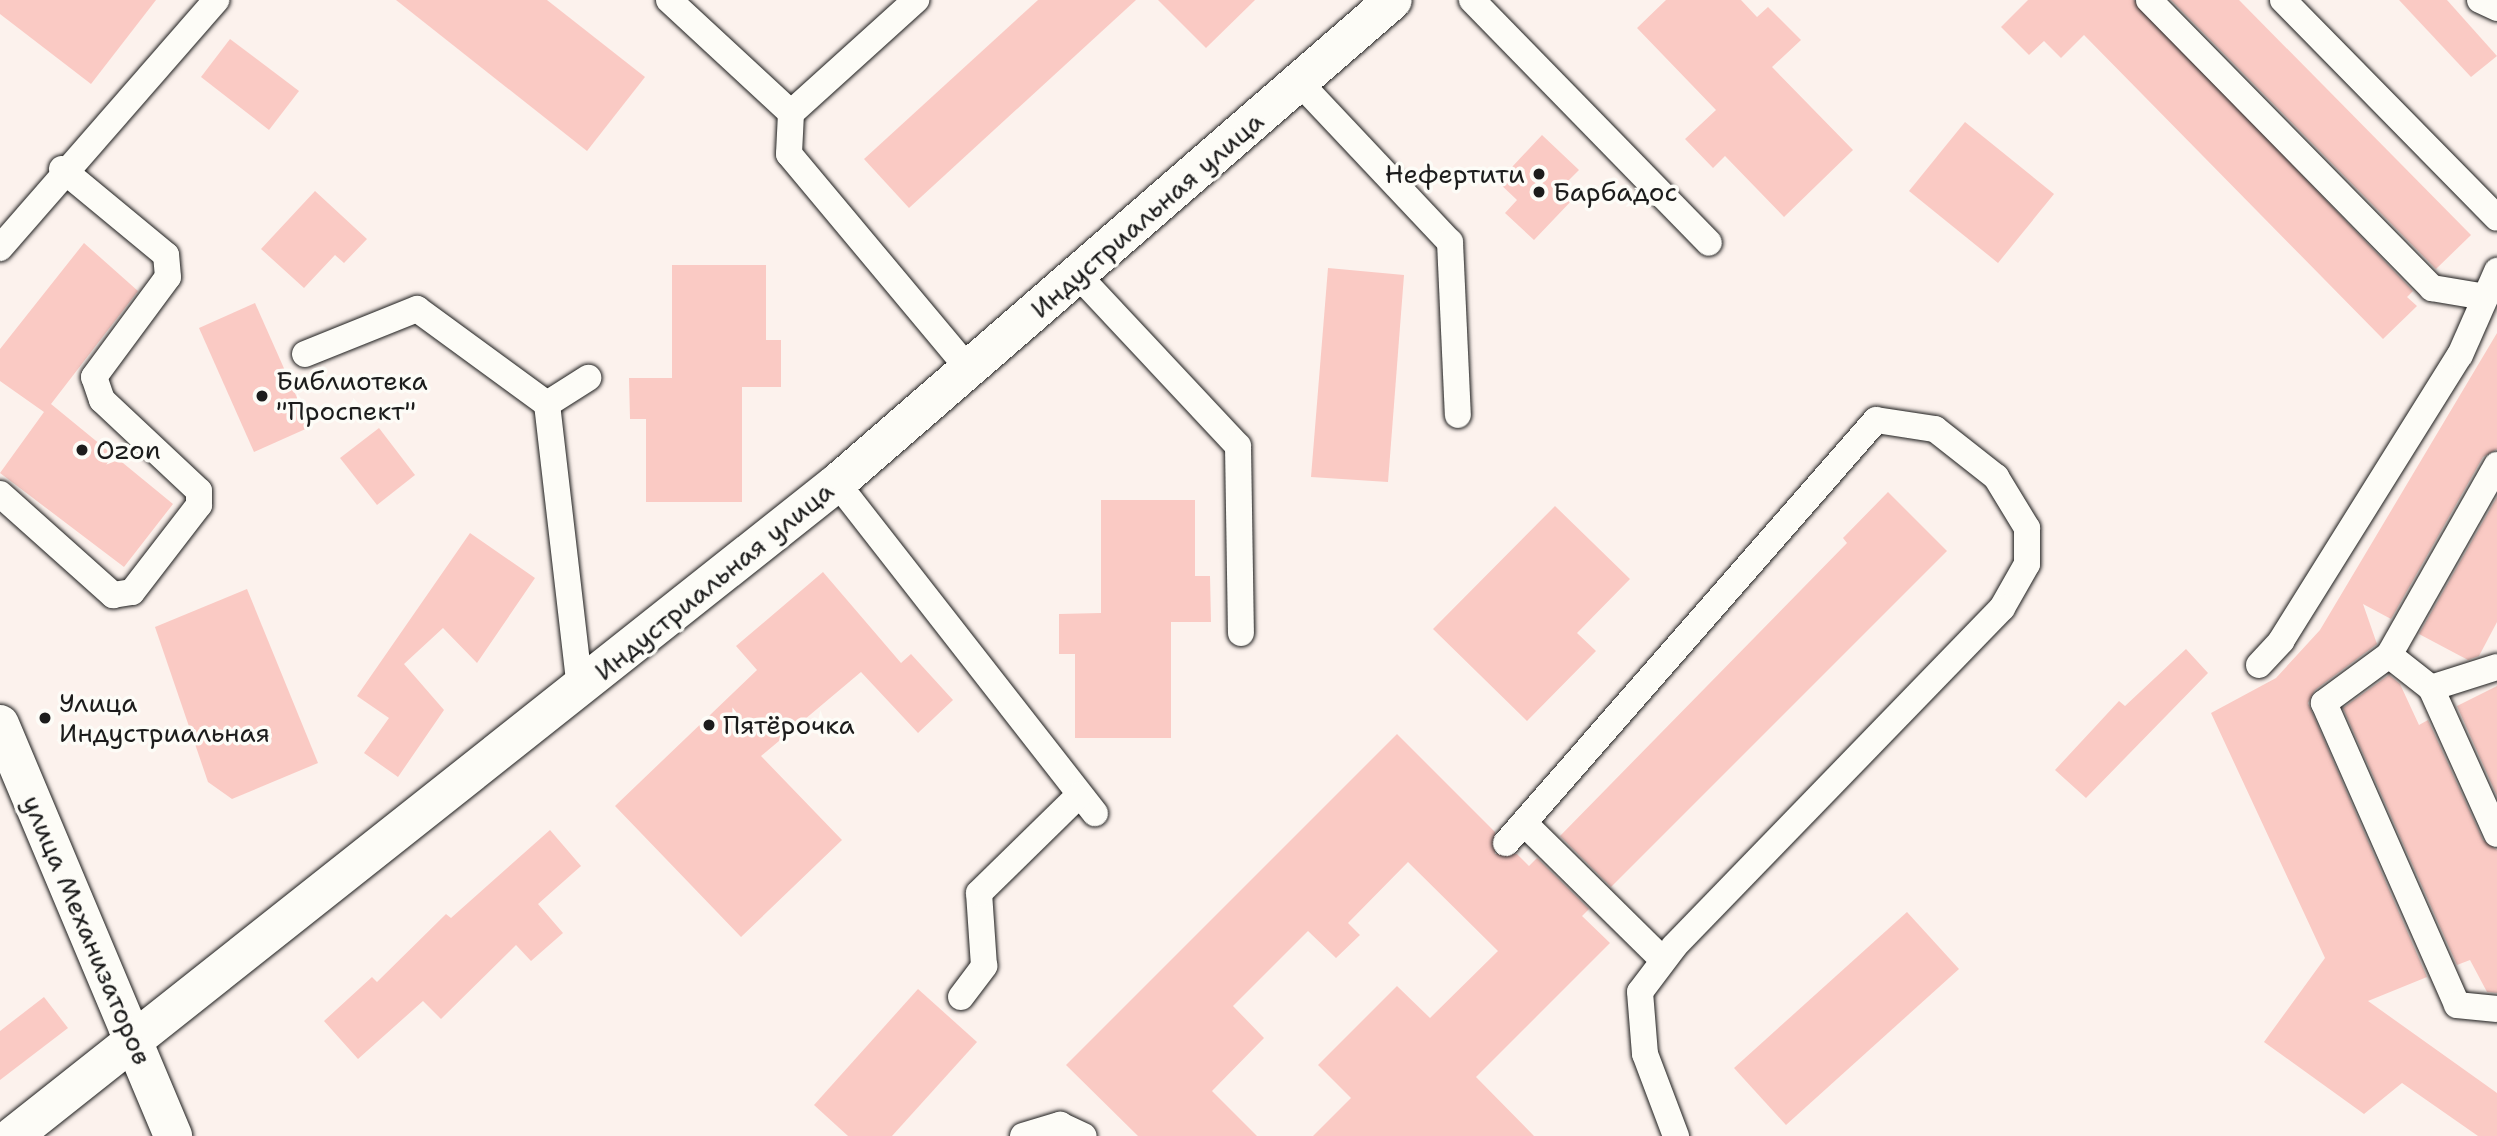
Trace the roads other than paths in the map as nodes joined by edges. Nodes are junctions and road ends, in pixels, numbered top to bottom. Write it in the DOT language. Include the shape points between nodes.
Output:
graph roads {
  1 [pos="216,0"];
  2 [pos="668,0"];
  3 [pos="916,0"];
  4 [pos="1393,0"];
  5 [pos="1472,0"];
  6 [pos="2149,0"];
  7 [pos="2283,0"];
  8 [pos="2480,0"];
  9 [pos="2497,8"];
  10 [pos="1299,82"];
  11 [pos="791,113"];
  12 [pos="62,169"];
  13 [pos="2497,218"];
  14 [pos="1709,243"];
  15 [pos="0,248"];
  16 [pos="2497,271"];
  17 [pos="1078,275"];
  18 [pos="2486,297"];
  19 [pos="305,354"];
  20 [pos="969,369"];
  21 [pos="587,379"];
  22 [pos="547,404"];
  23 [pos="1458,415"];
  24 [pos="2497,465"];
  25 [pos="837,483"];
  26 [pos="0,494"];
  27 [pos="1241,633"];
  28 [pos="2389,655"];
  29 [pos="2259,665"];
  30 [pos="2497,667"];
  31 [pos="580,688"];
  32 [pos="2431,688"];
  33 [pos="0,724"];
  34 [pos="1524,823"];
  35 [pos="2497,834"];
  36 [pos="1506,843"];
  37 [pos="1663,960"];
  38 [pos="961,996"];
  39 [pos="2497,1009"];
  40 [pos="135,1042"];
  41 [pos="13,1136"];
  42 [pos="173,1136"];
  43 [pos="1023,1136"];
  44 [pos="1084,1136"];
  45 [pos="1676,1136"];
  1 -- 12 [label="lane"];
  2 -- 11 [label="lane"];
  3 -- 11 [label="lane"];
  4 -- 10 [label="street, Индустриальная улица"];
  5 -- 14 [label="lane"];
  6 -- 18 [label="lane" via="2432,288"];
  7 -- 13 [label="lane"];
  8 -- 9 [label="lane"];
  10 -- 17 [label="street, Индустриальная улица"];
  10 -- 23 [label="lane" via="1450,242"];
  11 -- 20 [label="lane" via="789,154"];
  12 -- 15 [label="lane"];
  12 -- 26 [label="lane" via="166,256 168,277 94,377 102,400 199,491 199,505 132,592 113,595"];
  16 -- 18 [label="lane"];
  17 -- 20 [label="street, Индустриальная улица"];
  17 -- 27 [label="lane" via="1238,446"];
  18 -- 29 [label="lane" via="2460,355 2281,641"];
  19 -- 22 [label="lane" via="417,309"];
  20 -- 25 [label="street, Индустриальная улица"];
  21 -- 22 [label="lane"];
  22 -- 31 [label="lane"];
  24 -- 28 [label="lane"];
  25 -- 31 [label="street, Индустриальная улица"];
  25 -- 38 [label="lane" via="1087,804 979,893 984,966"];
  28 -- 32 [label="lane"];
  28 -- 39 [label="lane" via="2324,703 2457,1005"];
  30 -- 32 [label="lane"];
  31 -- 40 [label="street, Индустриальная улица"];
  32 -- 35 [label="lane"];
  33 -- 40 [label="street, улица Механизаторов"];
  34 -- 36 [label="lane"];
  34 -- 37 [label="lane"];
  34 -- 37 [label="lane" via="1877,420 1935,429 1996,477 2027,528 2027,564 2002,608"];
  37 -- 45 [label="lane" via="1640,992 1645,1054"];
  40 -- 41 [label="street, Индустриальная улица"];
  40 -- 42 [label="street, улица Механизаторов"];
  43 -- 44 [label="lane" via="1060,1125"];
}
